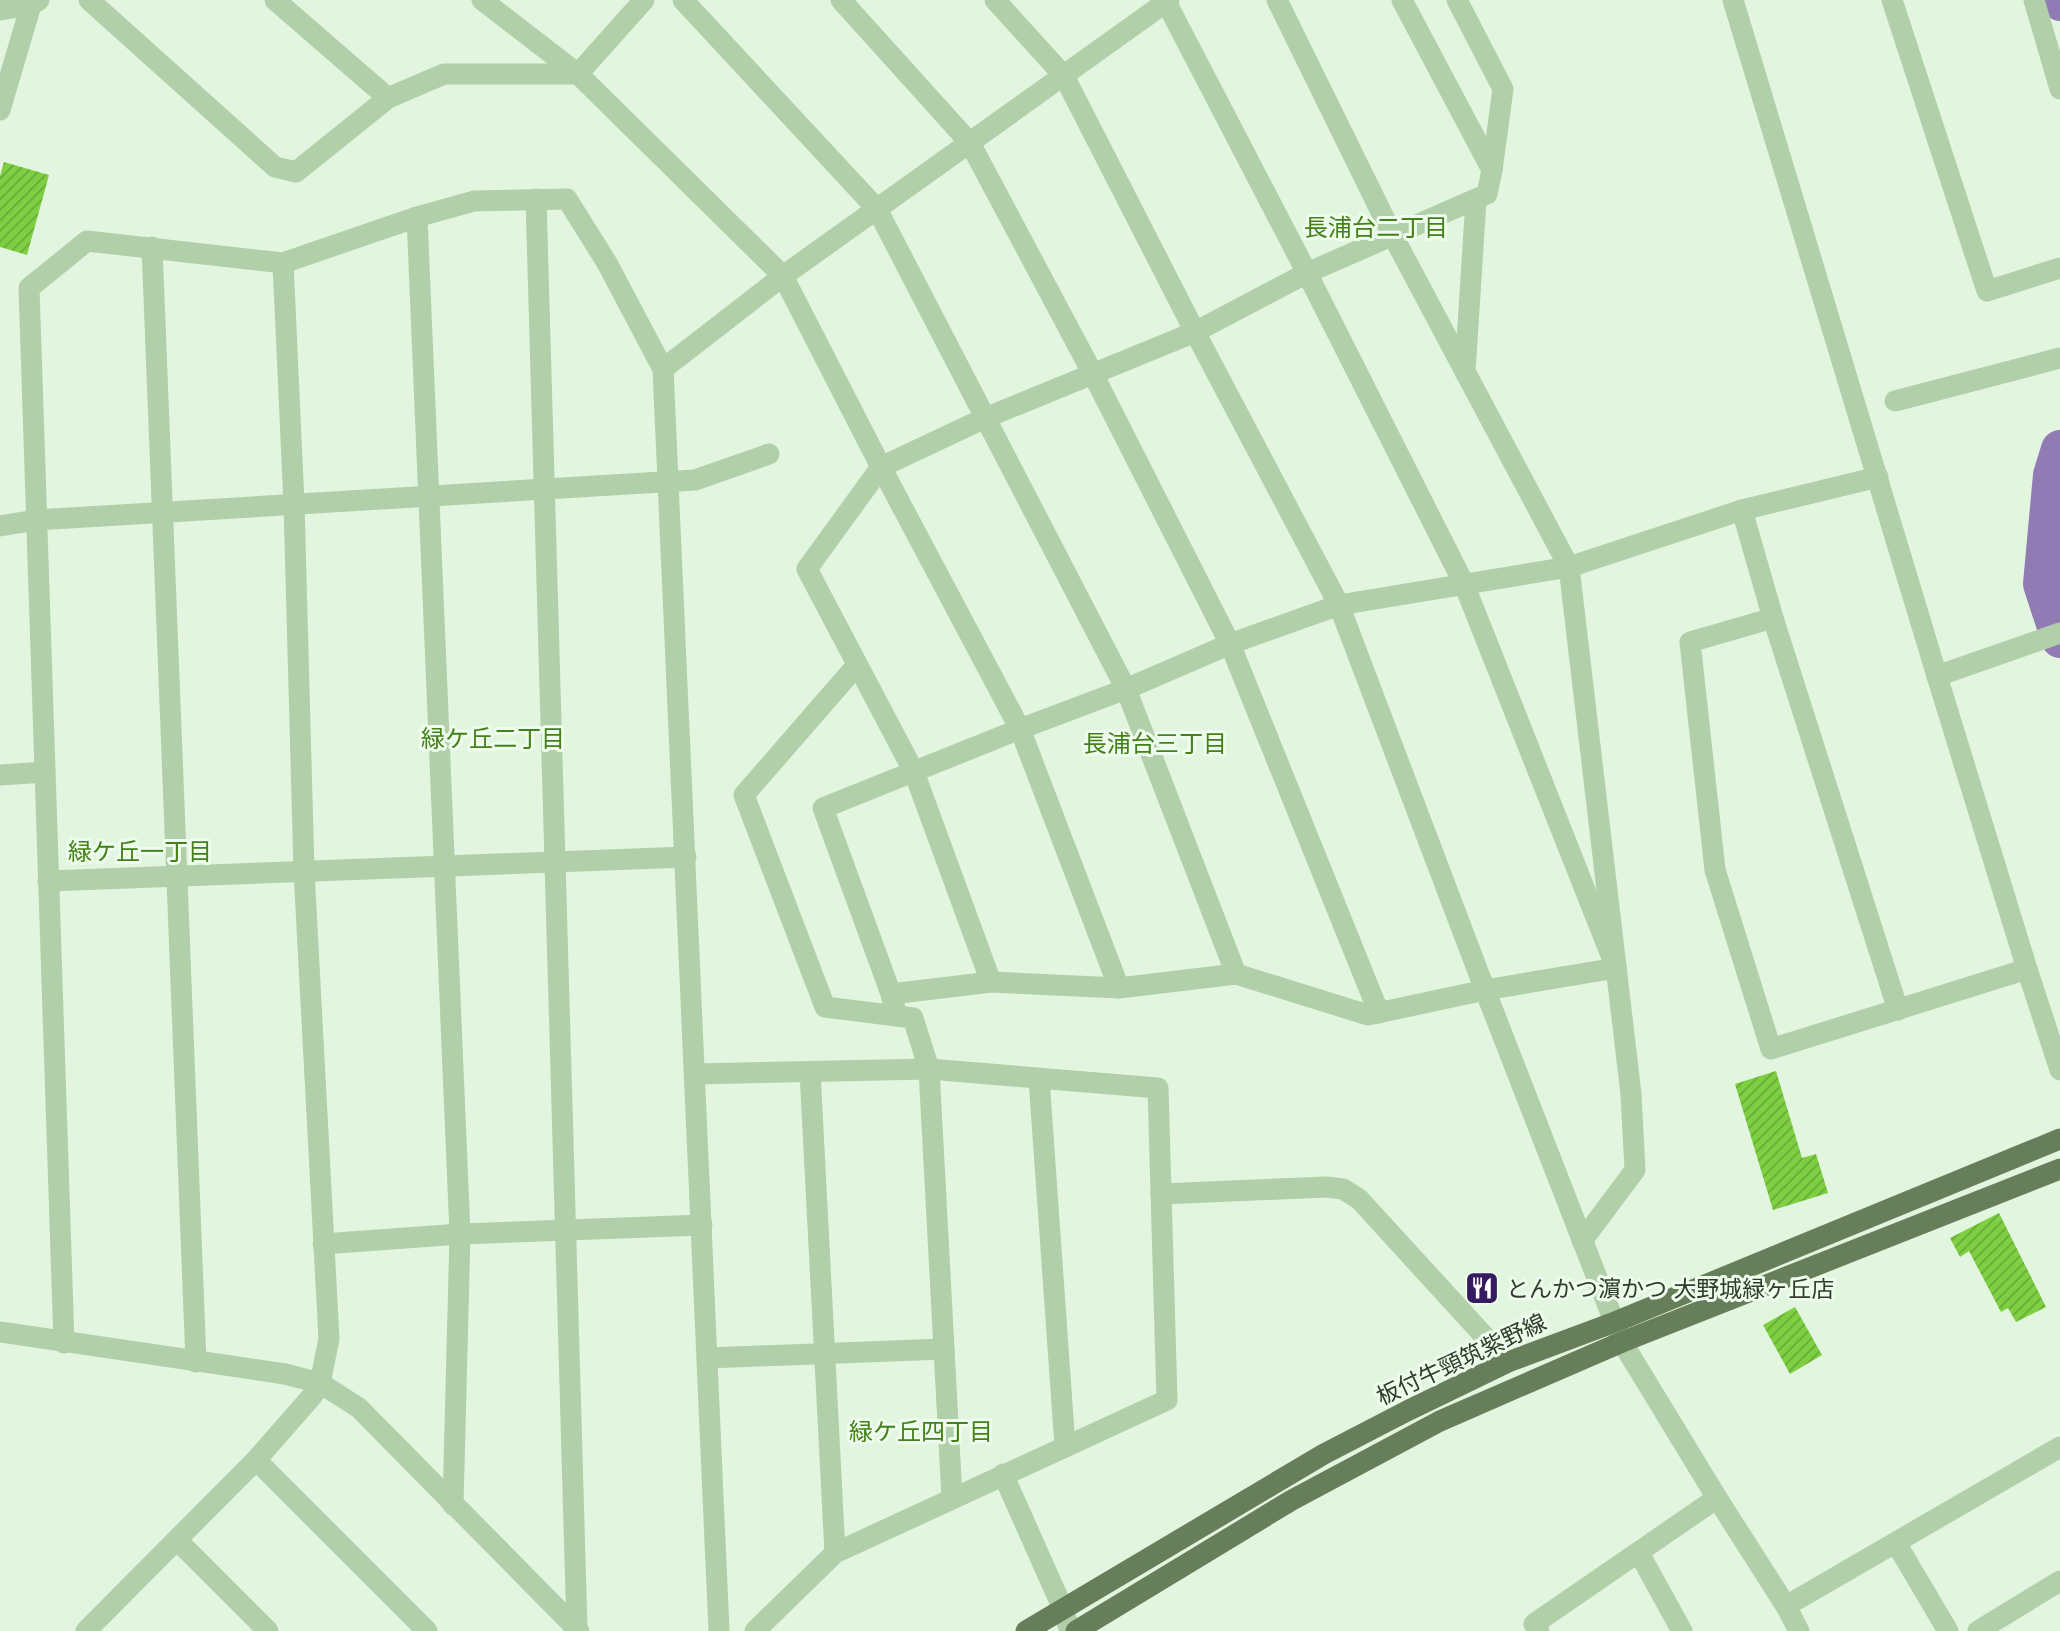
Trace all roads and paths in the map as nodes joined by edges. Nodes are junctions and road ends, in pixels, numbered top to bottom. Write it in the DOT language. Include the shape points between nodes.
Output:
graph roads {
  1 [pos="89,0"];
  2 [pos="275,0"];
  3 [pos="482,0"];
  4 [pos="644,0"];
  5 [pos="683,0"];
  6 [pos="841,0"];
  7 [pos="995,0"];
  8 [pos="1277,0"];
  9 [pos="1402,0"];
  10 [pos="1457,0"];
  11 [pos="1733,0"];
  12 [pos="1892,0"];
  13 [pos="2034,0"];
  14 [pos="1167,1"];
  15 [pos="35,3"];
  16 [pos="0,9"];
  17 [pos="578,74"];
  18 [pos="1063,76"];
  19 [pos="2060,89"];
  20 [pos="388,98"];
  21 [pos="0,110"];
  22 [pos="970,143"];
  23 [pos="1492,170"];
  24 [pos="536,199"];
  25 [pos="1476,200"];
  26 [pos="877,209"];
  27 [pos="417,217"];
  28 [pos="1393,236"];
  29 [pos="152,247"];
  30 [pos="283,263"];
  31 [pos="2060,268"];
  32 [pos="1307,273"];
  33 [pos="783,276"];
  34 [pos="1195,332"];
  35 [pos="2060,358"];
  36 [pos="663,369"];
  37 [pos="1465,372"];
  38 [pos="1093,374"];
  39 [pos="1895,401"];
  40 [pos="985,418"];
  41 [pos="769,454"];
  42 [pos="881,467"];
  43 [pos="1878,477"];
  44 [pos="668,482"];
  45 [pos="545,489"];
  46 [pos="429,496"];
  47 [pos="294,505"];
  48 [pos="1742,510"];
  49 [pos="163,513"];
  50 [pos="36,520"];
  51 [pos="0,526"];
  52 [pos="1569,567"];
  53 [pos="1464,584"];
  54 [pos="1339,605"];
  55 [pos="1773,618"];
  56 [pos="2060,633"];
  57 [pos="1230,644"];
  58 [pos="857,665"];
  59 [pos="1937,676"];
  60 [pos="1126,689"];
  61 [pos="1020,729"];
  62 [pos="45,772"];
  63 [pos="914,772"];
  64 [pos="0,775"];
  65 [pos="686,857"];
  66 [pos="556,862"];
  67 [pos="444,866"];
  68 [pos="304,871"];
  69 [pos="177,876"];
  70 [pos="48,881"];
  71 [pos="1616,968"];
  72 [pos="2026,969"];
  73 [pos="1236,974"];
  74 [pos="991,982"];
  75 [pos="1119,988"];
  76 [pos="1485,990"];
  77 [pos="891,993"];
  78 [pos="1898,1010"];
  79 [pos="1379,1013"];
  80 [pos="897,1016"];
  81 [pos="929,1069"];
  82 [pos="2060,1070"];
  83 [pos="810,1072"];
  84 [pos="695,1074"];
  85 [pos="1040,1079"];
  86 [pos="2060,1139"];
  87 [pos="2060,1169"];
  88 [pos="1161,1195"];
  89 [pos="702,1225"];
  90 [pos="566,1231"];
  91 [pos="460,1234"];
  92 [pos="1582,1241"];
  93 [pos="323,1244"];
  94 [pos="1615,1322"];
  95 [pos="0,1332"];
  96 [pos="1622,1342"];
  97 [pos="64,1343"];
  98 [pos="944,1349"];
  99 [pos="825,1354"];
  100 [pos="708,1358"];
  101 [pos="196,1362"];
  102 [pos="1508,1362"];
  103 [pos="320,1383"];
  104 [pos="1065,1446"];
  105 [pos="2060,1447"];
  106 [pos="256,1460"];
  107 [pos="1003,1474"];
  108 [pos="952,1498"];
  109 [pos="1717,1498"];
  110 [pos="453,1505"];
  111 [pos="177,1540"];
  112 [pos="1896,1543"];
  113 [pos="835,1553"];
  114 [pos="1639,1553"];
  115 [pos="2060,1581"];
  116 [pos="1786,1606"];
  117 [pos="1063,1609"];
  118 [pos="98,1627"];
  119 [pos="578,1630"];
  120 [pos="268,1631"];
  121 [pos="427,1631"];
  122 [pos="719,1631"];
  123 [pos="755,1631"];
  124 [pos="1026,1631"];
  125 [pos="1070,1631"];
  126 [pos="1076,1631"];
  127 [pos="1539,1631"];
  128 [pos="1682,1631"];
  129 [pos="1799,1631"];
  130 [pos="1948,1631"];
  131 [pos="1978,1631"];
  1 -- 20 [label="street" via="275,167 296,172"];
  2 -- 20 [label="street"];
  3 -- 17 [label="street"];
  4 -- 17 [label="street"];
  5 -- 26 [label="street"];
  6 -- 22 [label="street"];
  7 -- 18 [label="street"];
  8 -- 28 [label="street"];
  9 -- 23 [label="street"];
  10 -- 23 [label="street" via="1503,89"];
  11 -- 43 [label="street"];
  12 -- 31 [label="street" via="1987,291"];
  13 -- 19 [label="street"];
  14 -- 18 [label="street"];
  14 -- 32 [label="street"];
  15 -- 16 [label="street"];
  15 -- 21 [label="street"];
  17 -- 20 [label="street" via="444,74"];
  17 -- 33 [label="street"];
  18 -- 22 [label="street"];
  18 -- 34 [label="street"];
  22 -- 26 [label="street"];
  22 -- 38 [label="street"];
  23 -- 25 [label="street" via="1487,194"];
  24 -- 27 [label="street" via="474,201"];
  24 -- 36 [label="street" via="567,199 607,262"];
  24 -- 45 [label="street"];
  25 -- 28 [label="street"];
  25 -- 37 [label="street"];
  26 -- 33 [label="street"];
  26 -- 40 [label="street"];
  27 -- 30 [label="street"];
  27 -- 46 [label="street"];
  28 -- 32 [label="street"];
  28 -- 37 [label="street"];
  29 -- 30 [label="street"];
  29 -- 49 [label="street"];
  29 -- 50 [label="street" via="87,241 29,288"];
  30 -- 47 [label="street"];
  32 -- 34 [label="street"];
  32 -- 53 [label="street"];
  33 -- 36 [label="street"];
  33 -- 42 [label="street"];
  34 -- 38 [label="street"];
  34 -- 54 [label="street"];
  35 -- 39 [label="street"];
  36 -- 44 [label="street"];
  37 -- 52 [label="street"];
  38 -- 40 [label="street"];
  38 -- 57 [label="street"];
  40 -- 42 [label="street"];
  40 -- 60 [label="street"];
  41 -- 44 [label="street" via="695,480"];
  42 -- 58 [label="street" via="807,569"];
  42 -- 61 [label="street"];
  43 -- 48 [label="street"];
  43 -- 59 [label="street"];
  44 -- 45 [label="street"];
  44 -- 65 [label="street"];
  45 -- 46 [label="street"];
  45 -- 66 [label="street"];
  46 -- 47 [label="street"];
  46 -- 67 [label="street"];
  47 -- 49 [label="street"];
  47 -- 68 [label="street"];
  48 -- 52 [label="street"];
  48 -- 55 [label="street"];
  49 -- 50 [label="street"];
  49 -- 69 [label="street"];
  50 -- 51 [label="street"];
  50 -- 62 [label="street"];
  52 -- 53 [label="street"];
  52 -- 71 [label="street"];
  53 -- 54 [label="street"];
  53 -- 71 [label="street"];
  54 -- 57 [label="street"];
  54 -- 76 [label="street"];
  55 -- 78 [label="street"];
  55 -- 78 [label="street" via="1690,642 1715,870 1771,1049"];
  56 -- 59 [label="street"];
  57 -- 60 [label="street"];
  57 -- 79 [label="street"];
  58 -- 63 [label="street"];
  58 -- 80 [label="street" via="744,795 825,1007"];
  59 -- 72 [label="street"];
  60 -- 61 [label="street"];
  60 -- 73 [label="street"];
  61 -- 63 [label="street"];
  61 -- 75 [label="street"];
  62 -- 64 [label="street"];
  62 -- 70 [label="street"];
  63 -- 74 [label="street"];
  63 -- 77 [label="street" via="823,808"];
  65 -- 66 [label="street"];
  65 -- 84 [label="street"];
  66 -- 67 [label="street"];
  66 -- 90 [label="street"];
  67 -- 68 [label="street"];
  67 -- 91 [label="street"];
  68 -- 69 [label="street"];
  68 -- 93 [label="street"];
  69 -- 70 [label="street"];
  69 -- 101 [label="street"];
  70 -- 97 [label="street"];
  71 -- 76 [label="street"];
  71 -- 92 [label="street" via="1635,1170"];
  72 -- 78 [label="street"];
  72 -- 82 [label="street"];
  73 -- 75 [label="street"];
  73 -- 79 [label="street" via="1368,1015"];
  74 -- 75 [label="street"];
  74 -- 77 [label="street"];
  76 -- 79 [label="street"];
  76 -- 92 [label="street"];
  77 -- 80 [label="street"];
  80 -- 81 [label="street" via="913,1018"];
  81 -- 83 [label="street"];
  81 -- 85 [label="street"];
  81 -- 98 [label="street"];
  83 -- 84 [label="street"];
  83 -- 99 [label="street"];
  84 -- 89 [label="street"];
  85 -- 88 [label="street" via="1158,1088"];
  85 -- 104 [label="street"];
  86 -- 94 [label="main road, 板付牛頸筑紫野線"];
  87 -- 96 [label="main road, 板付牛頸筑紫野線"];
  88 -- 102 [label="street" via="1343,1189 1359,1199"];
  88 -- 104 [label="street" via="1167,1400"];
  89 -- 90 [label="street"];
  89 -- 100 [label="street"];
  90 -- 91 [label="street"];
  90 -- 119 [label="street"];
  91 -- 93 [label="street"];
  91 -- 110 [label="street"];
  92 -- 94 [label="street"];
  93 -- 103 [label="street" via="329,1339"];
  94 -- 96 [label="street"];
  94 -- 102 [label="main road, 板付牛頸筑紫野線"];
  95 -- 97 [label="street"];
  96 -- 109 [label="street"];
  96 -- 126 [label="main road, 板付牛頸筑紫野線" via="1440,1421 1292,1500"];
  97 -- 101 [label="street"];
  98 -- 99 [label="street"];
  98 -- 108 [label="street"];
  99 -- 100 [label="street"];
  99 -- 113 [label="street"];
  100 -- 122 [label="street"];
  101 -- 103 [label="street"];
  102 -- 117 [label="main road, 板付牛頸筑紫野線" via="1324,1454"];
  103 -- 106 [label="street"];
  103 -- 110 [label="street" via="359,1408"];
  104 -- 107 [label="street"];
  105 -- 112 [label="street"];
  106 -- 111 [label="street"];
  106 -- 121 [label="street"];
  107 -- 108 [label="street"];
  107 -- 117 [label="street"];
  108 -- 113 [label="street"];
  109 -- 114 [label="street"];
  109 -- 116 [label="street"];
  110 -- 119 [label="street"];
  111 -- 118 [label="street"];
  111 -- 120 [label="street"];
  112 -- 116 [label="street"];
  112 -- 130 [label="street"];
  113 -- 123 [label="street"];
  114 -- 127 [label="street" via="1534,1624"];
  114 -- 128 [label="street"];
  115 -- 131 [label="street"];
  116 -- 129 [label="street"];
  117 -- 124 [label="main road, 板付牛頸筑紫野線"];
  117 -- 125 [label="street"];
}
